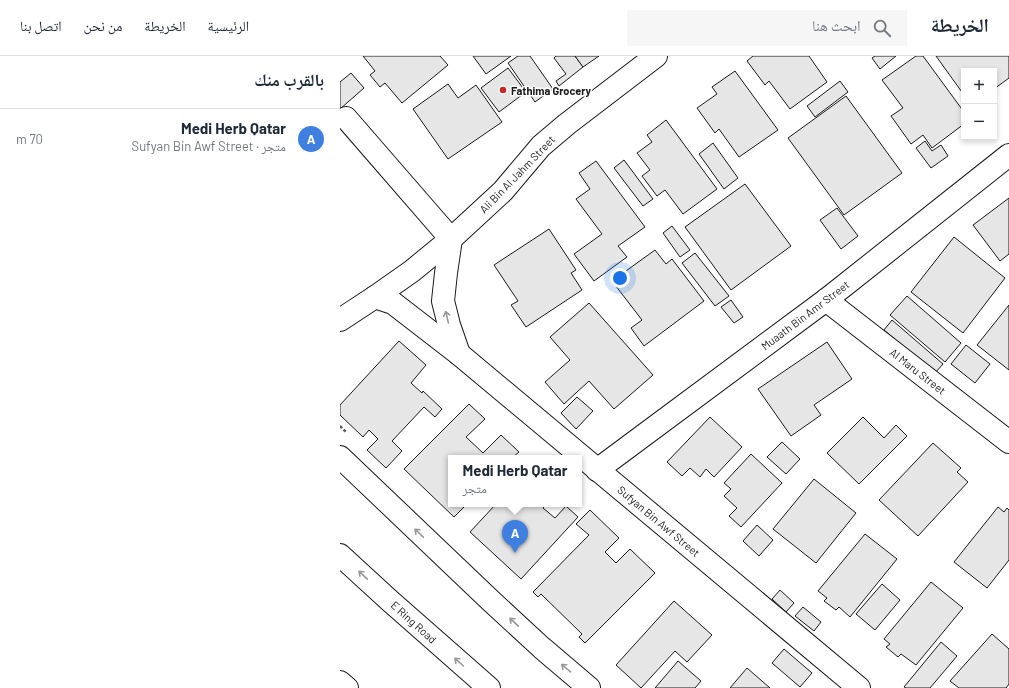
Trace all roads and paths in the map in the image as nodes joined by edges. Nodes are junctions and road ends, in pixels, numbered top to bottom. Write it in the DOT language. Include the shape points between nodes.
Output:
graph roads {
  1 [pos="656,56"];
  2 [pos="346,118"];
  3 [pos="1009,155"];
  4 [pos="451,239"];
  5 [pos="375,297"];
  6 [pos="826,300"];
  7 [pos="340,320"];
  8 [pos="459,354"];
  9 [pos="1009,442"];
  10 [pos="579,455"];
  11 [pos="340,457"];
  12 [pos="582,457"];
  13 [pos="597,470"];
  14 [pos="340,555"];
  15 [pos="340,682"];
  16 [pos="347,688"];
  17 [pos="488,688"];
  18 [pos="589,688"];
  19 [pos="859,688"];
  1 -- 4 [label="main road, Ali Bin Al Jahm Street" via="541,146 503,191"];
  2 -- 4 [label="main road"];
  3 -- 6 [label="main road, Muaath Bin Amr Street"];
  4 -- 5 [label="main road, Ali Bin Al Jahm Street"];
  8 -- 4 [label="main road, one-way" via="443,301"];
  5 -- 7 [label="main road, Ali Bin Al Jahm Street"];
  5 -- 8 [label="main road, Sufyan Bin Awf Street" via="393,303"];
  6 -- 9 [label="main road, Al Maru Street"];
  6 -- 13 [label="main road, Muaath Bin Amr Street"];
  8 -- 10 [label="main road, Sufyan Bin Awf Street"];
  18 -- 11 [label="main road, one-way" via="490,600"];
  12 -- 13 [label="main road, Sufyan Bin Awf Street"];
  13 -- 19 [label="main road, Sufyan Bin Awf Street"];
  17 -- 14 [label="main road, E Ring Road, one-way"];
  15 -- 16 [label="main road"];
}
